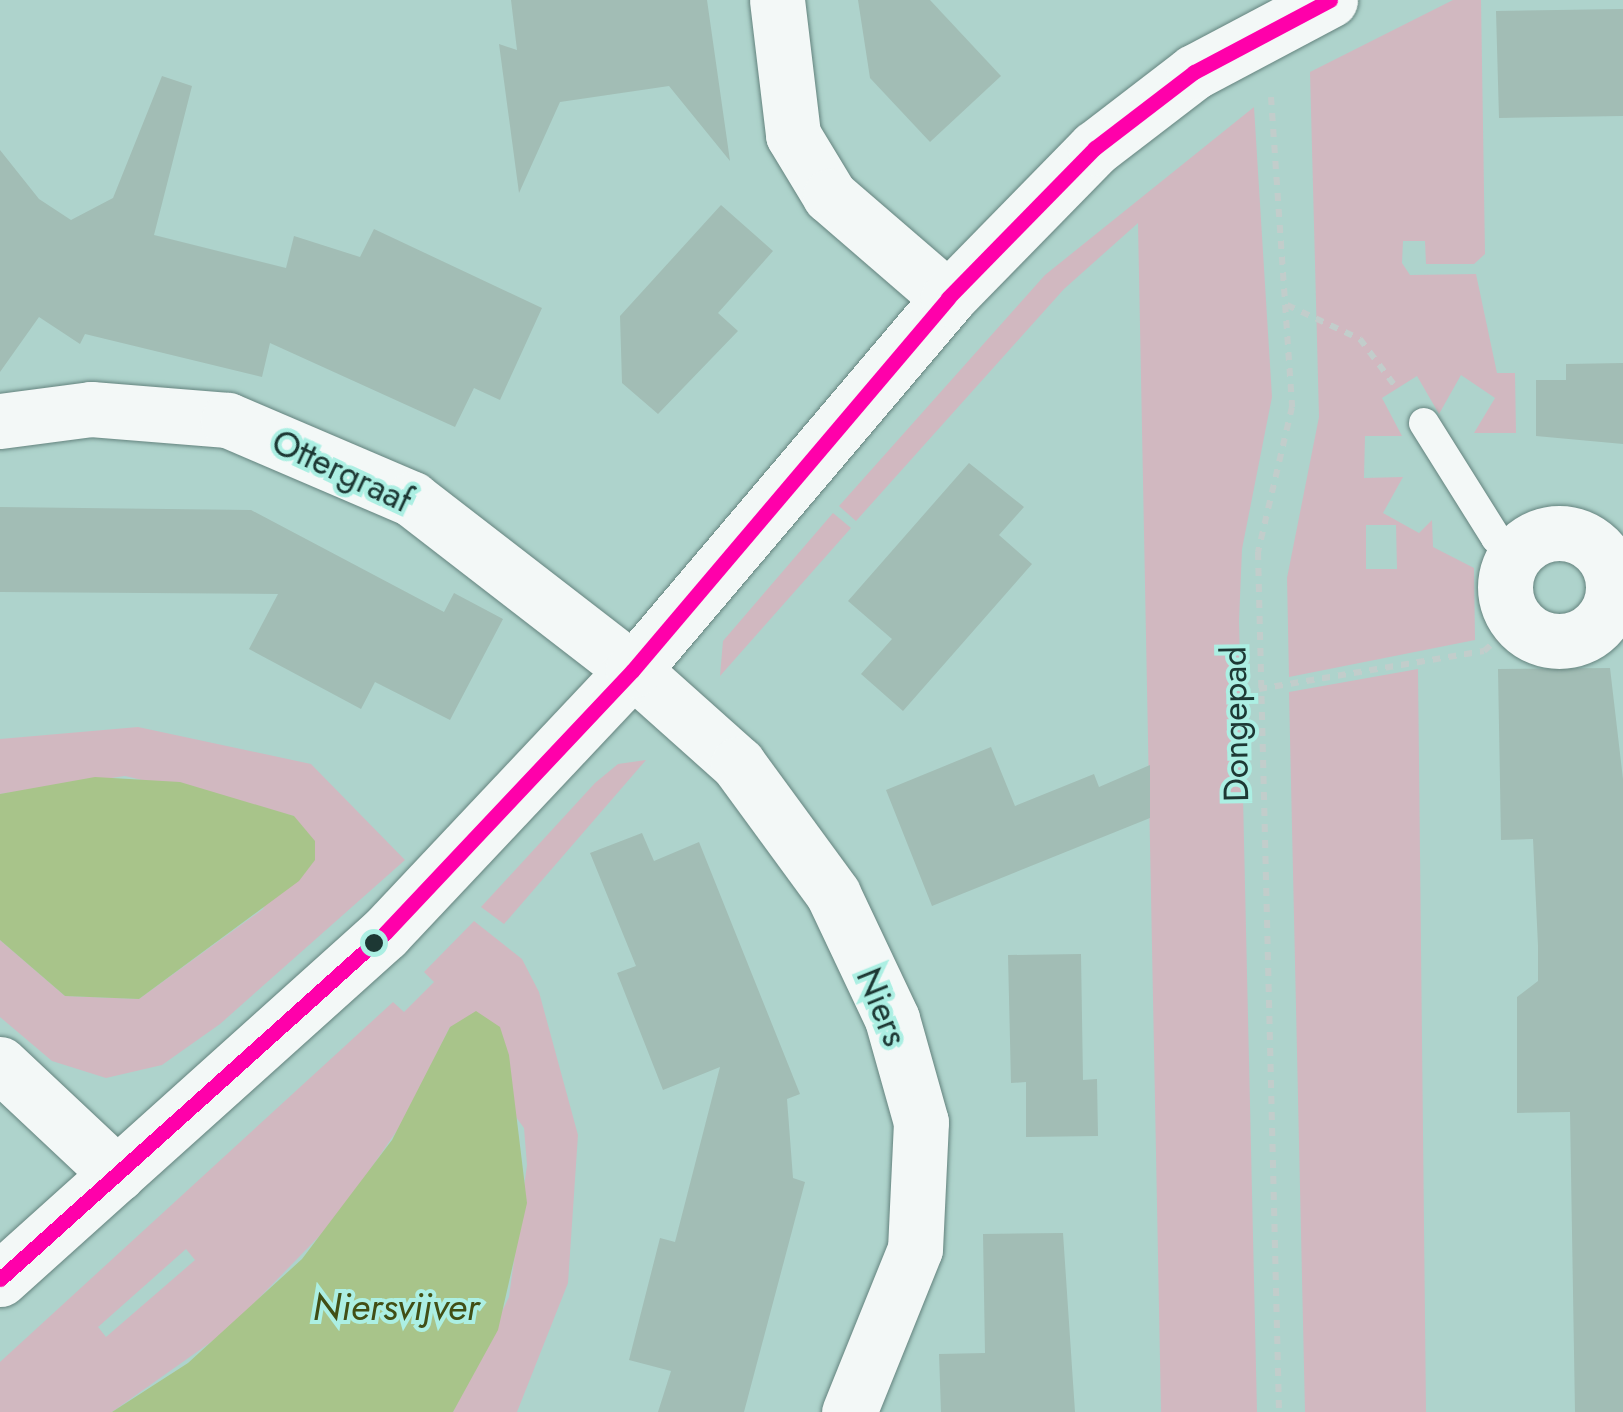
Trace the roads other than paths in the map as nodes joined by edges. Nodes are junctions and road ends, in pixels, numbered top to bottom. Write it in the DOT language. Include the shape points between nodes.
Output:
graph roads {
  1 [pos="776,0"];
  2 [pos="1330,0"];
  3 [pos="948,298"];
  4 [pos="0,421"];
  5 [pos="1424,423"];
  6 [pos="1609,530"];
  7 [pos="1518,553"];
  8 [pos="1616,611"];
  9 [pos="633,670"];
  10 [pos="0,1064"];
  11 [pos="117,1174"];
  12 [pos="0,1279"];
  13 [pos="849,1412"];
  1 -- 3 [label="street" via="793,136 830,196"];
  2 -- 3 [label="street" via="1194,72 1095,148"];
  3 -- 9 [label="street"];
  4 -- 9 [label="street, Ottergraaf" via="91,409 228,420 412,499"];
  5 -- 7 [label="lane" via="1496,538"];
  6 -- 7 [label="street" via="1549,532"];
  6 -- 8 [label="street"];
  7 -- 8 [label="street" via="1504,584 1517,622 1532,635 1572,640"];
  9 -- 11 [label="street" via="385,933"];
  9 -- 13 [label="street, Niers" via="738,764 833,894 896,1036 921,1122 916,1249"];
  10 -- 11 [label="street"];
  11 -- 12 [label="street"];
}
